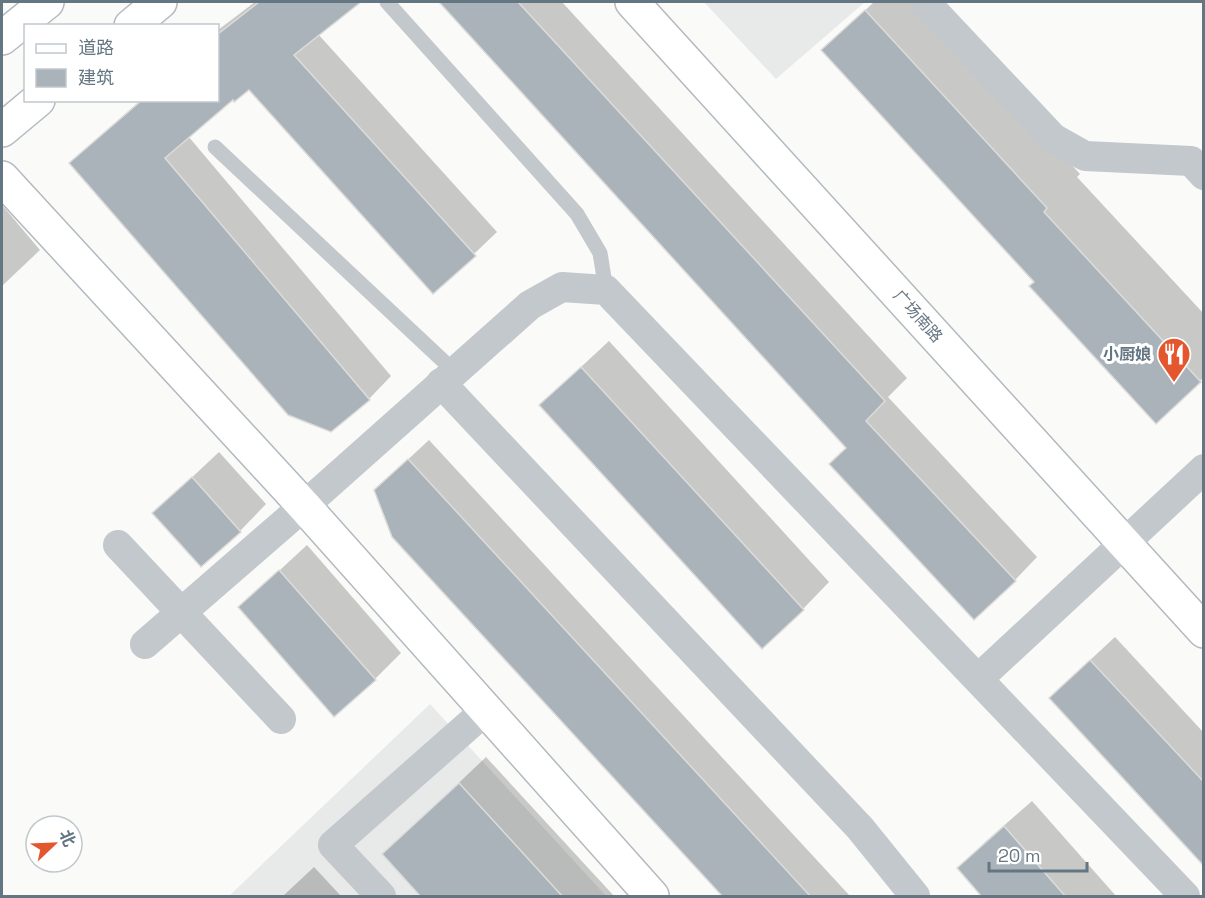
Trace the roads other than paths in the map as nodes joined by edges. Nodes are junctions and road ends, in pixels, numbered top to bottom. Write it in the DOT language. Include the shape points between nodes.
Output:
graph roads {
  1 [pos="47,2"];
  2 [pos="160,2"];
  3 [pos="387,2"];
  4 [pos="632,2"];
  5 [pos="925,2"];
  6 [pos="133,24"];
  7 [pos="2,38"];
  8 [pos="36,102"];
  9 [pos="2,130"];
  10 [pos="215,147"];
  11 [pos="1203,175"];
  12 [pos="2,178"];
  13 [pos="606,290"];
  14 [pos="448,378"];
  15 [pos="1203,469"];
  16 [pos="304,506"];
  17 [pos="1123,542"];
  18 [pos="118,544"];
  19 [pos="181,613"];
  20 [pos="1203,631"];
  21 [pos="145,644"];
  22 [pos="978,679"];
  23 [pos="486,710"];
  24 [pos="281,719"];
  25 [pos="381,897"];
  26 [pos="652,897"];
  27 [pos="915,897"];
  28 [pos="1185,897"];
  1 -- 7 [label="street"];
  2 -- 6 [label="street"];
  3 -- 13 [label="lane" via="577,214 600,253"];
  4 -- 17 [label="street, 广场南路"];
  5 -- 11 [label="street" via="1053,138 1084,156 1191,161"];
  8 -- 9 [label="street"];
  10 -- 14 [label="lane"];
  12 -- 16 [label="street"];
  13 -- 14 [label="street" via="562,287 530,305"];
  13 -- 22 [label="street"];
  14 -- 16 [label="street"];
  14 -- 27 [label="street" via="860,828"];
  15 -- 17 [label="street"];
  16 -- 19 [label="street"];
  16 -- 23 [label="street"];
  17 -- 20 [label="street, 广场南路"];
  17 -- 22 [label="street"];
  18 -- 19 [label="street"];
  19 -- 21 [label="street"];
  19 -- 24 [label="street"];
  22 -- 28 [label="street"];
  23 -- 25 [label="street" via="333,845"];
  23 -- 26 [label="street"];
}
